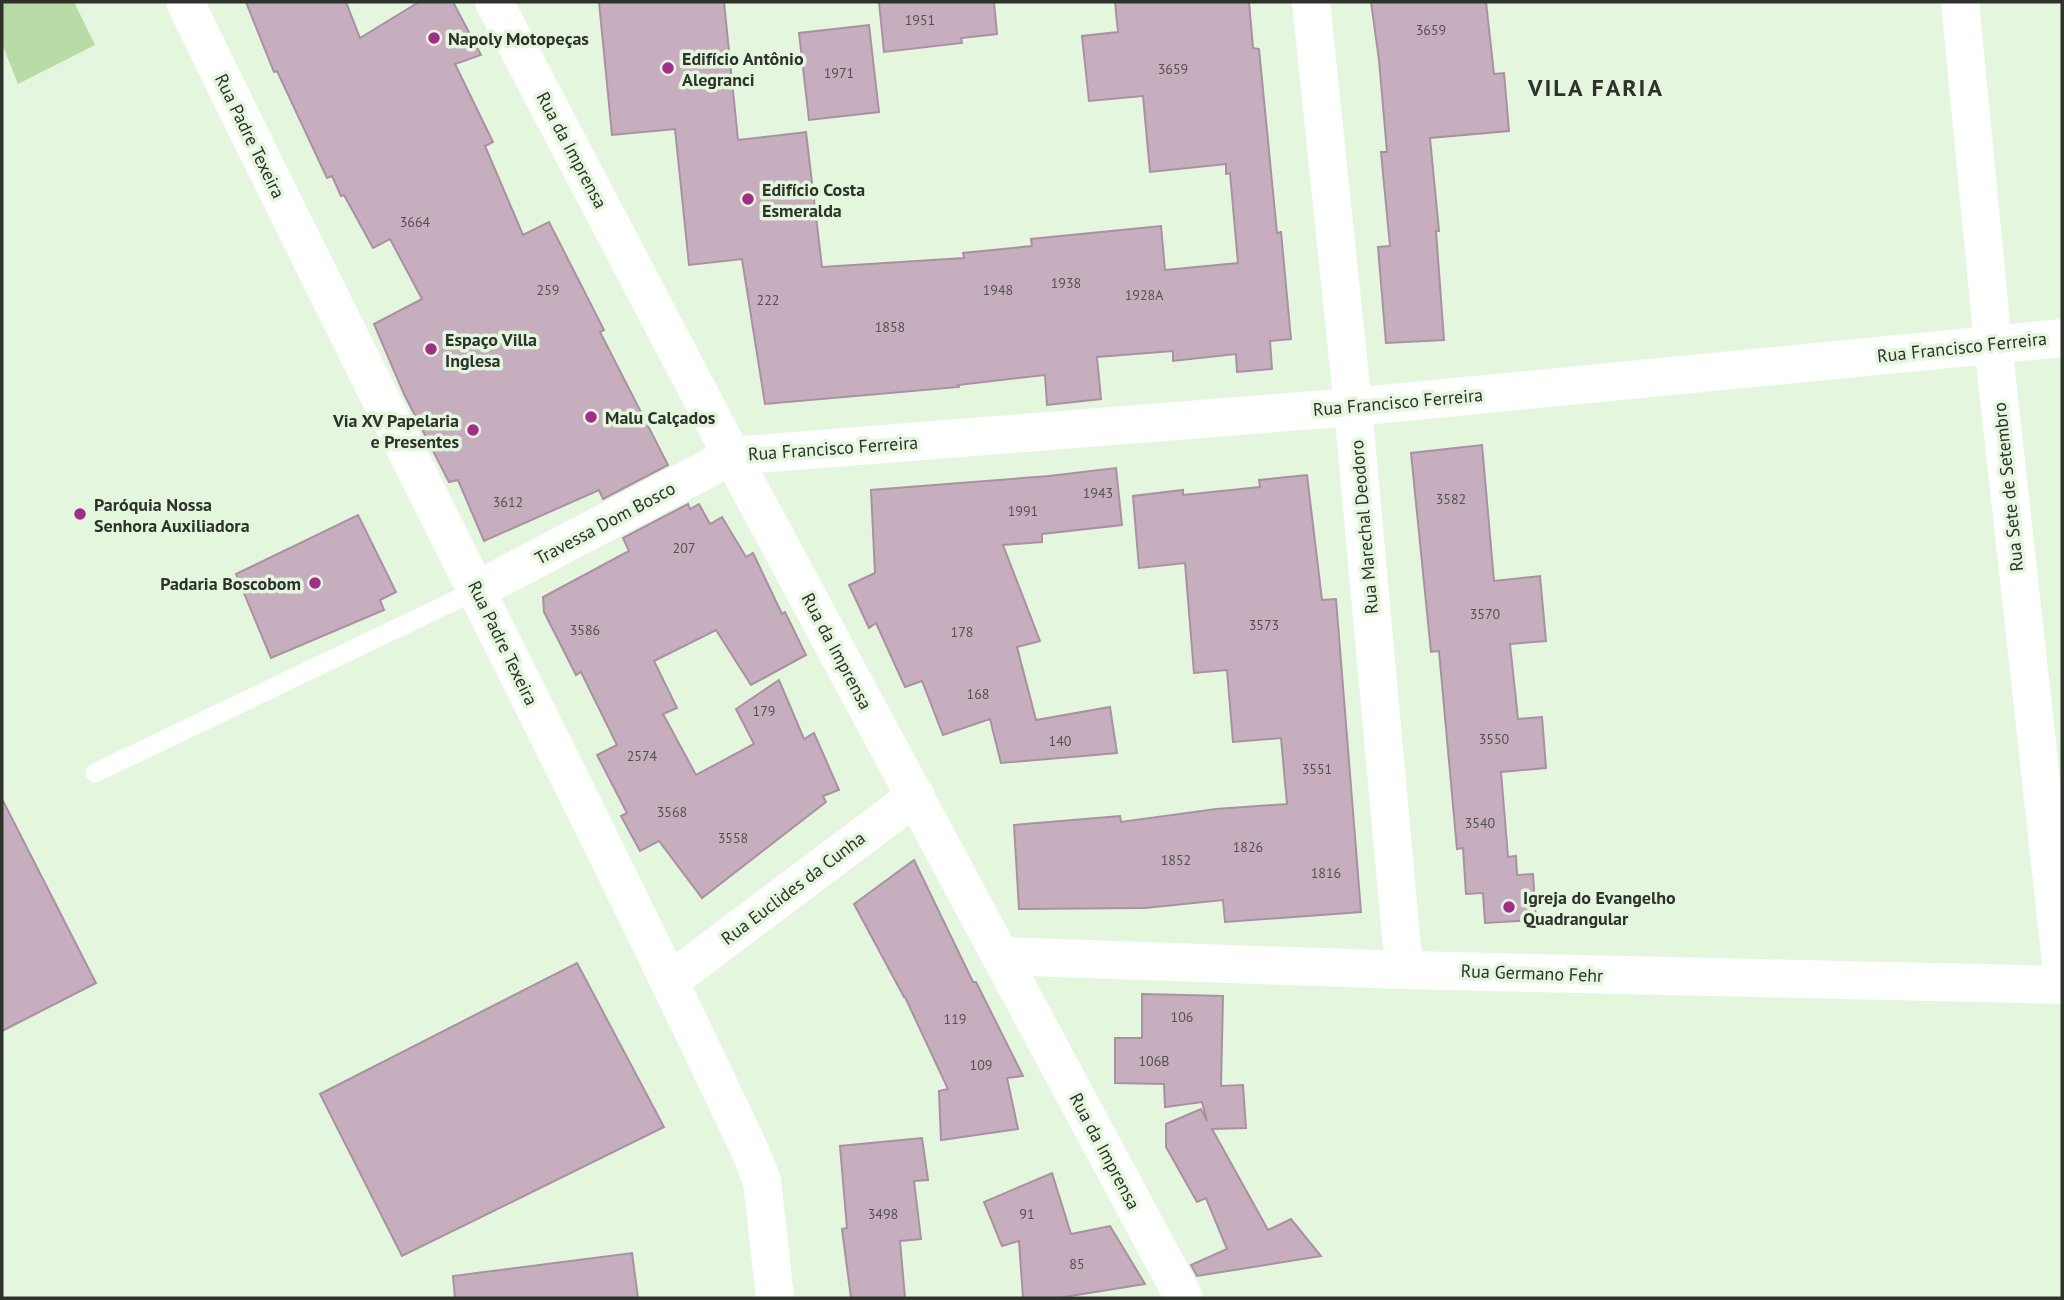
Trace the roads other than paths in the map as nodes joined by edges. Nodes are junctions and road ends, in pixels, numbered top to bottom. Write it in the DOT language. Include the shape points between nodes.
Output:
graph roads {
  1 [pos="185,2"];
  2 [pos="494,2"];
  3 [pos="1311,2"];
  4 [pos="1960,2"];
  5 [pos="2062,338"];
  6 [pos="1993,344"];
  7 [pos="1353,407"];
  8 [pos="732,456"];
  9 [pos="477,590"];
  10 [pos="95,773"];
  11 [pos="916,796"];
  12 [pos="1001,956"];
  13 [pos="1404,970"];
  14 [pos="2062,971"];
  15 [pos="670,981"];
  16 [pos="2062,985"];
  17 [pos="775,1298"];
  18 [pos="1184,1298"];
  1 -- 9 [label="street, Rua Padre Texeira"];
  2 -- 8 [label="street, Rua da Imprensa"];
  3 -- 7 [label="street, Rua Marechal Deodoro"];
  4 -- 6 [label="street, Rua Sete de Setembro"];
  5 -- 6 [label="street, Rua Francisco Ferreira"];
  6 -- 7 [label="street, Rua Francisco Ferreira"];
  6 -- 14 [label="street, Rua Sete de Setembro"];
  7 -- 8 [label="street, Rua Francisco Ferreira"];
  7 -- 13 [label="street, Rua Marechal Deodoro"];
  8 -- 9 [label="street, Travessa Dom Bosco"];
  8 -- 11 [label="street, Rua da Imprensa"];
  9 -- 10 [label="lane"];
  9 -- 15 [label="street, Rua Padre Texeira"];
  11 -- 12 [label="street, Rua da Imprensa"];
  11 -- 15 [label="street, Rua Euclides da Cunha"];
  12 -- 13 [label="street, Rua Germano Fehr"];
  12 -- 18 [label="street, Rua da Imprensa"];
  13 -- 16 [label="street, Rua Germano Fehr"];
  15 -- 17 [label="street, Rua Padre Texeira" via="762,1181"];
}
